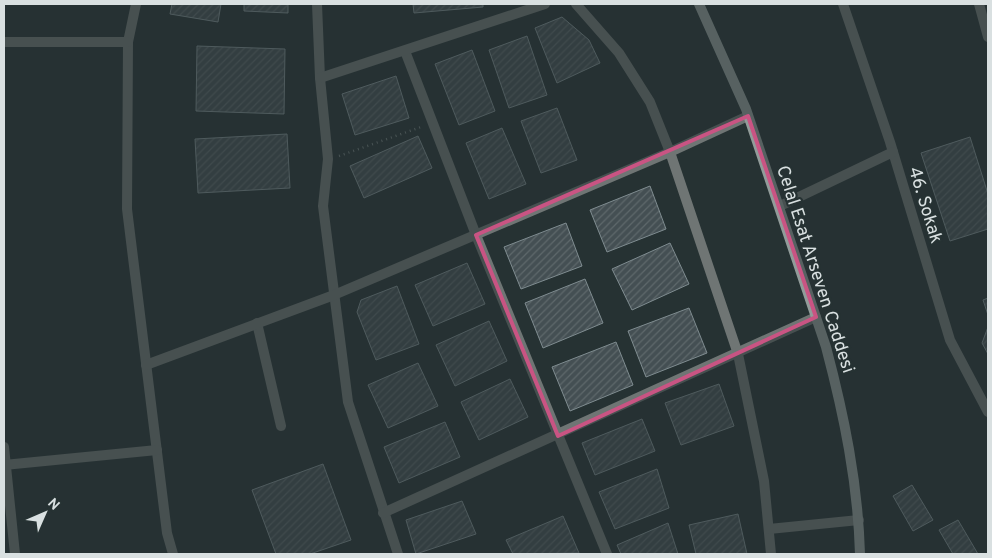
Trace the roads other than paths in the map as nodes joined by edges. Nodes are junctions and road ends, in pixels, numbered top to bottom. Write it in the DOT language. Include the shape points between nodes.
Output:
graph roads {
  1 [pos="136,4"];
  2 [pos="317,4"];
  3 [pos="545,4"];
  4 [pos="576,4"];
  5 [pos="699,4"];
  6 [pos="843,4"];
  7 [pos="979,4"];
  8 [pos="988,37"];
  9 [pos="4,42"];
  10 [pos="128,42"];
  11 [pos="405,51"];
  12 [pos="320,78"];
  13 [pos="748,116"];
  14 [pos="670,152"];
  15 [pos="893,152"];
  16 [pos="780,206"];
  17 [pos="476,234"];
  18 [pos="334,295"];
  19 [pos="816,317"];
  20 [pos="257,323"];
  21 [pos="738,354"];
  22 [pos="146,365"];
  23 [pos="988,412"];
  24 [pos="281,426"];
  25 [pos="558,436"];
  26 [pos="4,447"];
  27 [pos="157,450"];
  28 [pos="5,464"];
  29 [pos="383,513"];
  30 [pos="859,520"];
  31 [pos="769,529"];
  32 [pos="15,554"];
  33 [pos="173,554"];
  34 [pos="398,554"];
  35 [pos="607,554"];
  36 [pos="771,554"];
  37 [pos="860,554"];
  1 -- 10 [label="street"];
  2 -- 12 [label="street"];
  3 -- 11 [label="street"];
  4 -- 14 [label="street" via="619,53 650,102"];
  5 -- 13 [label="main road, Celal Esat Arseven Caddesi"];
  6 -- 15 [label="street, 46. Sokak"];
  7 -- 8 [label="street"];
  9 -- 10 [label="street"];
  10 -- 22 [label="street" via="127,209"];
  11 -- 12 [label="street"];
  11 -- 17 [label="street"];
  12 -- 18 [label="street" via="328,159 324,206"];
  13 -- 14 [label="street"];
  13 -- 16 [label="main road, Celal Esat Arseven Caddesi"];
  14 -- 17 [label="street"];
  14 -- 21 [label="street"];
  15 -- 16 [label="street"];
  15 -- 23 [label="street, 46. Sokak" via="950,340"];
  16 -- 19 [label="main road, Celal Esat Arseven Caddesi"];
  17 -- 18 [label="street"];
  17 -- 25 [label="street"];
  18 -- 20 [label="street"];
  18 -- 29 [label="street" via="350,413"];
  19 -- 21 [label="street"];
  19 -- 30 [label="main road, Celal Esat Arseven Caddesi" via="846,428"];
  20 -- 22 [label="street"];
  20 -- 24 [label="street"];
  21 -- 25 [label="street"];
  21 -- 31 [label="street" via="764,481"];
  22 -- 27 [label="street"];
  25 -- 29 [label="street"];
  25 -- 35 [label="street"];
  26 -- 28 [label="street"];
  27 -- 28 [label="street"];
  27 -- 33 [label="street" via="167,533"];
  28 -- 32 [label="street"];
  29 -- 34 [label="street"];
  30 -- 31 [label="street"];
  30 -- 37 [label="main road, Celal Esat Arseven Caddesi"];
  31 -- 36 [label="street"];
}
